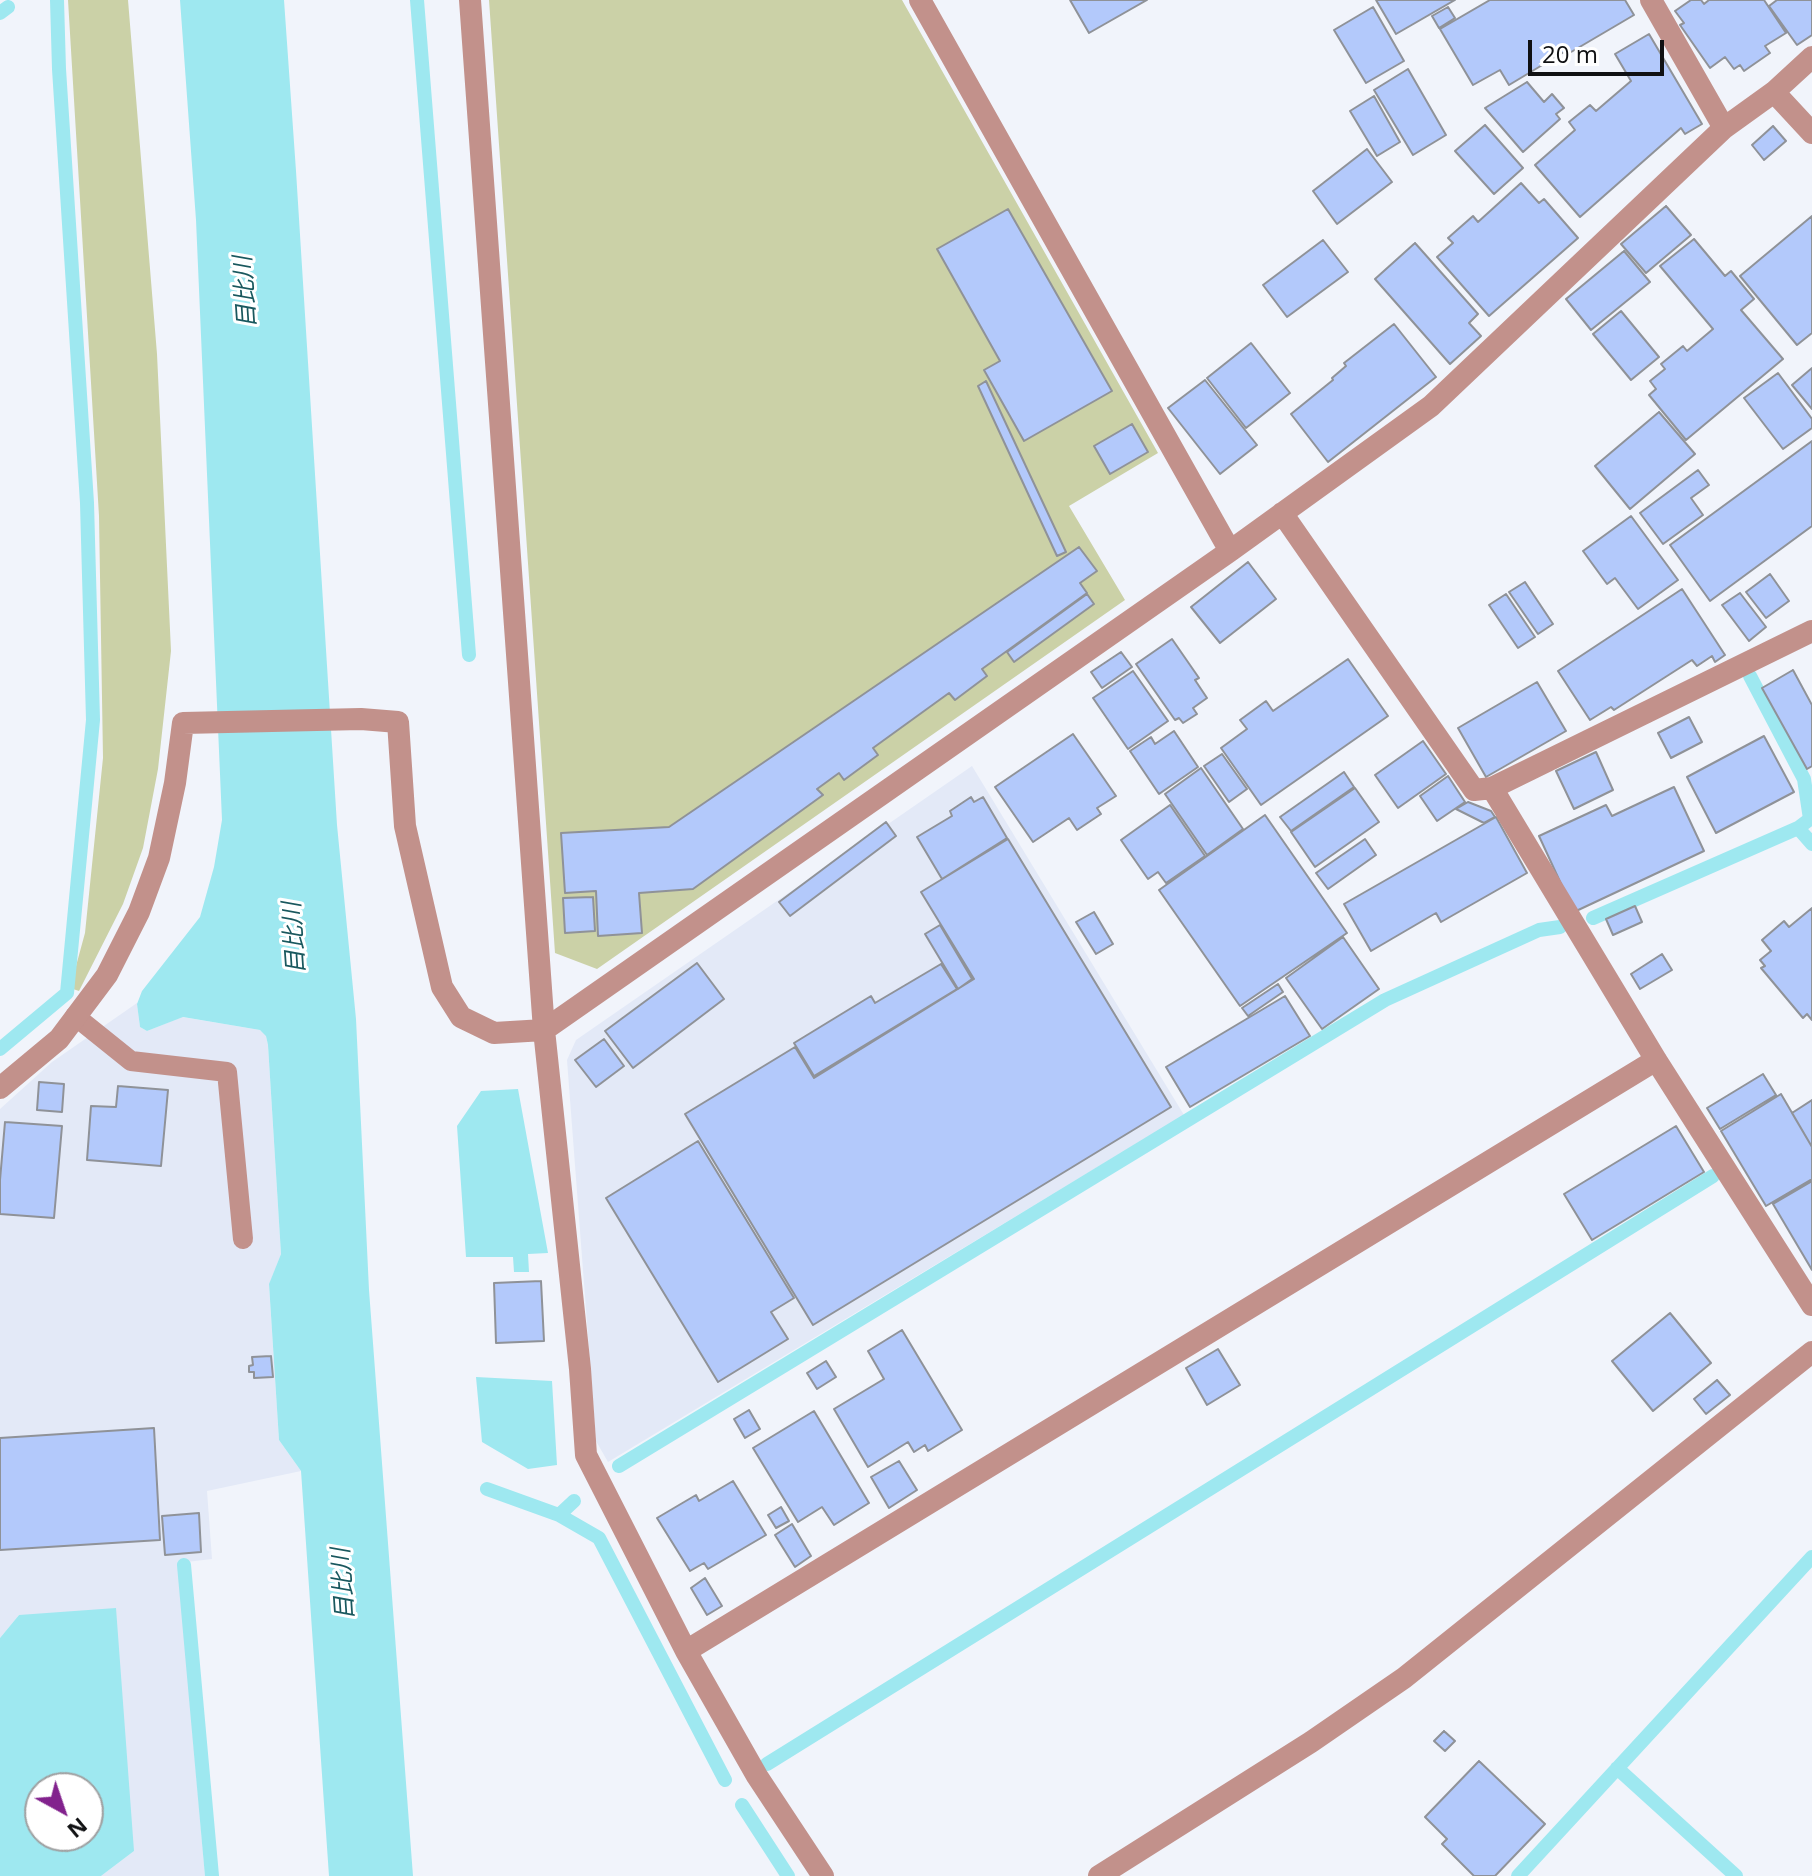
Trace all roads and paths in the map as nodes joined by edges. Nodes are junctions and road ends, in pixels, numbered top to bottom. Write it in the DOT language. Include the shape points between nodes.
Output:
graph roads {
  1 [pos="470,0"];
  2 [pos="920,0"];
  3 [pos="1651,0"];
  4 [pos="1812,57"];
  5 [pos="1774,92"];
  6 [pos="1724,128"];
  7 [pos="1812,133"];
  8 [pos="1282,513"];
  9 [pos="1230,551"];
  10 [pos="1812,631"];
  11 [pos="1492,788"];
  12 [pos="75,1016"];
  13 [pos="544,1030"];
  14 [pos="1656,1060"];
  15 [pos="0,1088"];
  16 [pos="243,1239"];
  17 [pos="1812,1305"];
  18 [pos="1812,1352"];
  19 [pos="686,1651"];
  20 [pos="823,1876"];
  21 [pos="1099,1876"];
  1 -- 13 [label="street"];
  2 -- 9 [label="street"];
  3 -- 6 [label="street"];
  4 -- 5 [label="street"];
  5 -- 6 [label="street"];
  5 -- 7 [label="street"];
  6 -- 8 [label="street" via="1431,406"];
  8 -- 9 [label="street"];
  8 -- 11 [label="street" via="1474,790"];
  9 -- 13 [label="street"];
  10 -- 11 [label="street"];
  11 -- 14 [label="street"];
  12 -- 13 [label="street" via="107,975 159,858 183,723 361,719 398,722 405,826 442,987 461,1017 494,1033"];
  12 -- 15 [label="street" via="59,1039"];
  12 -- 16 [label="lane" via="131,1061 227,1072"];
  13 -- 19 [label="street" via="586,1455"];
  14 -- 17 [label="street"];
  14 -- 19 [label="street"];
  18 -- 21 [label="street" via="1404,1678"];
  19 -- 20 [label="street" via="757,1776"];
}
